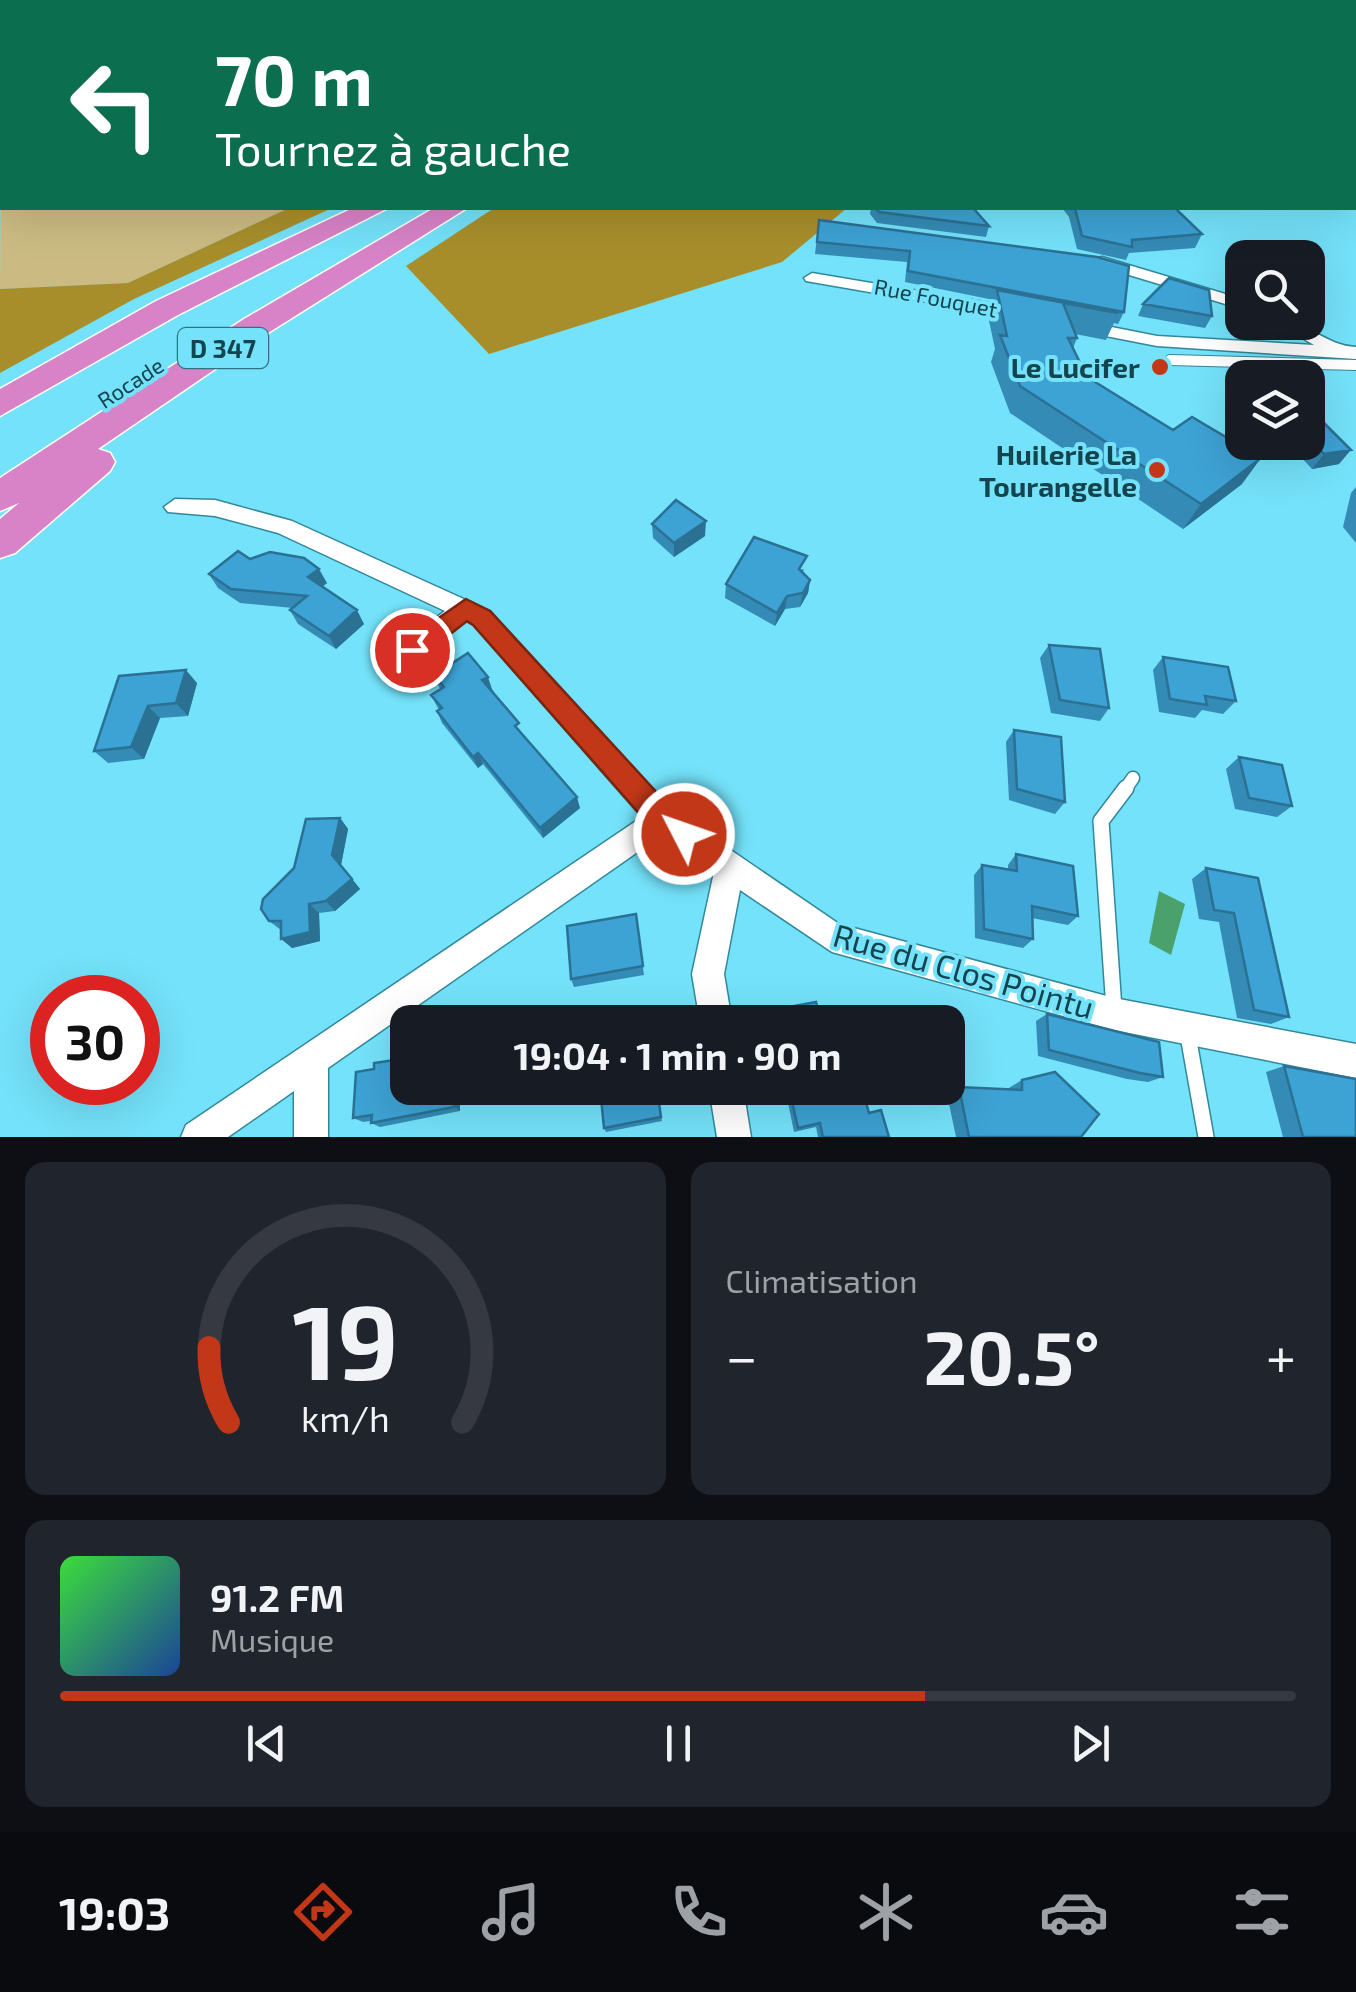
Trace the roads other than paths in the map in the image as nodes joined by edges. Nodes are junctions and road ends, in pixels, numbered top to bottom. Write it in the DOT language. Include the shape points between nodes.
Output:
graph roads {
  1 [pos="370,210"];
  2 [pos="412,210"];
  3 [pos="450,210"];
  4 [pos="1080,258"];
  5 [pos="812,278"];
  6 [pos="1225,299"];
  7 [pos="1041,318"];
  8 [pos="1060,322"];
  9 [pos="256,326"];
  10 [pos="1318,340"];
  11 [pos="1354,358"];
  12 [pos="1170,360"];
  13 [pos="0,404"];
  14 [pos="0,466"];
  15 [pos="0,498"];
  16 [pos="175,507"];
  17 [pos="0,542"];
  18 [pos="466,608"];
  19 [pos="412,650"];
  20 [pos="1133,778"];
  21 [pos="662,818"];
  22 [pos="730,866"];
  23 [pos="713,1005"];
  24 [pos="1114,1014"];
  25 [pos="1186,1026"];
  26 [pos="312,1057"];
  27 [pos="1356,1061"];
  28 [pos="729,1105"];
  29 [pos="198,1137"];
  30 [pos="310,1137"];
  31 [pos="734,1137"];
  32 [pos="1206,1137"];
  1 -- 13 [label="highway" via="167,308"];
  2 -- 14 [label="highway, Rocade / D 347"];
  3 -- 9 [label="highway, D 347"];
  4 -- 6 [label="street"];
  5 -- 7 [label="street, Rue Fouquet"];
  8 -- 11 [label="street" via="1157,341"];
  9 -- 15 [label="highway, D 347"];
  9 -- 17 [label="highway"];
  10 -- 11 [label="street"];
  11 -- 12 [label="lane"];
  16 -- 18 [label="street, Rue du Clos Pointu" via="215,508 284,527"];
  18 -- 19 [label="street"];
  18 -- 21 [label="street, Rue du Clos Pointu" via="500,634"];
  20 -- 24 [label="lane" via="1101,821"];
  21 -- 22 [label="street, Rue du Clos Pointu"];
  21 -- 26 [label="street"];
  22 -- 23 [label="street" via="708,974"];
  22 -- 24 [label="street, Rue du Clos Pointu" via="832,937"];
  24 -- 25 [label="street, Rue du Clos Pointu"];
  25 -- 27 [label="street, Rue du Clos Pointu"];
  25 -- 32 [label="lane"];
  26 -- 29 [label="street"];
  26 -- 30 [label="street"];
  28 -- 31 [label="street"];
}
